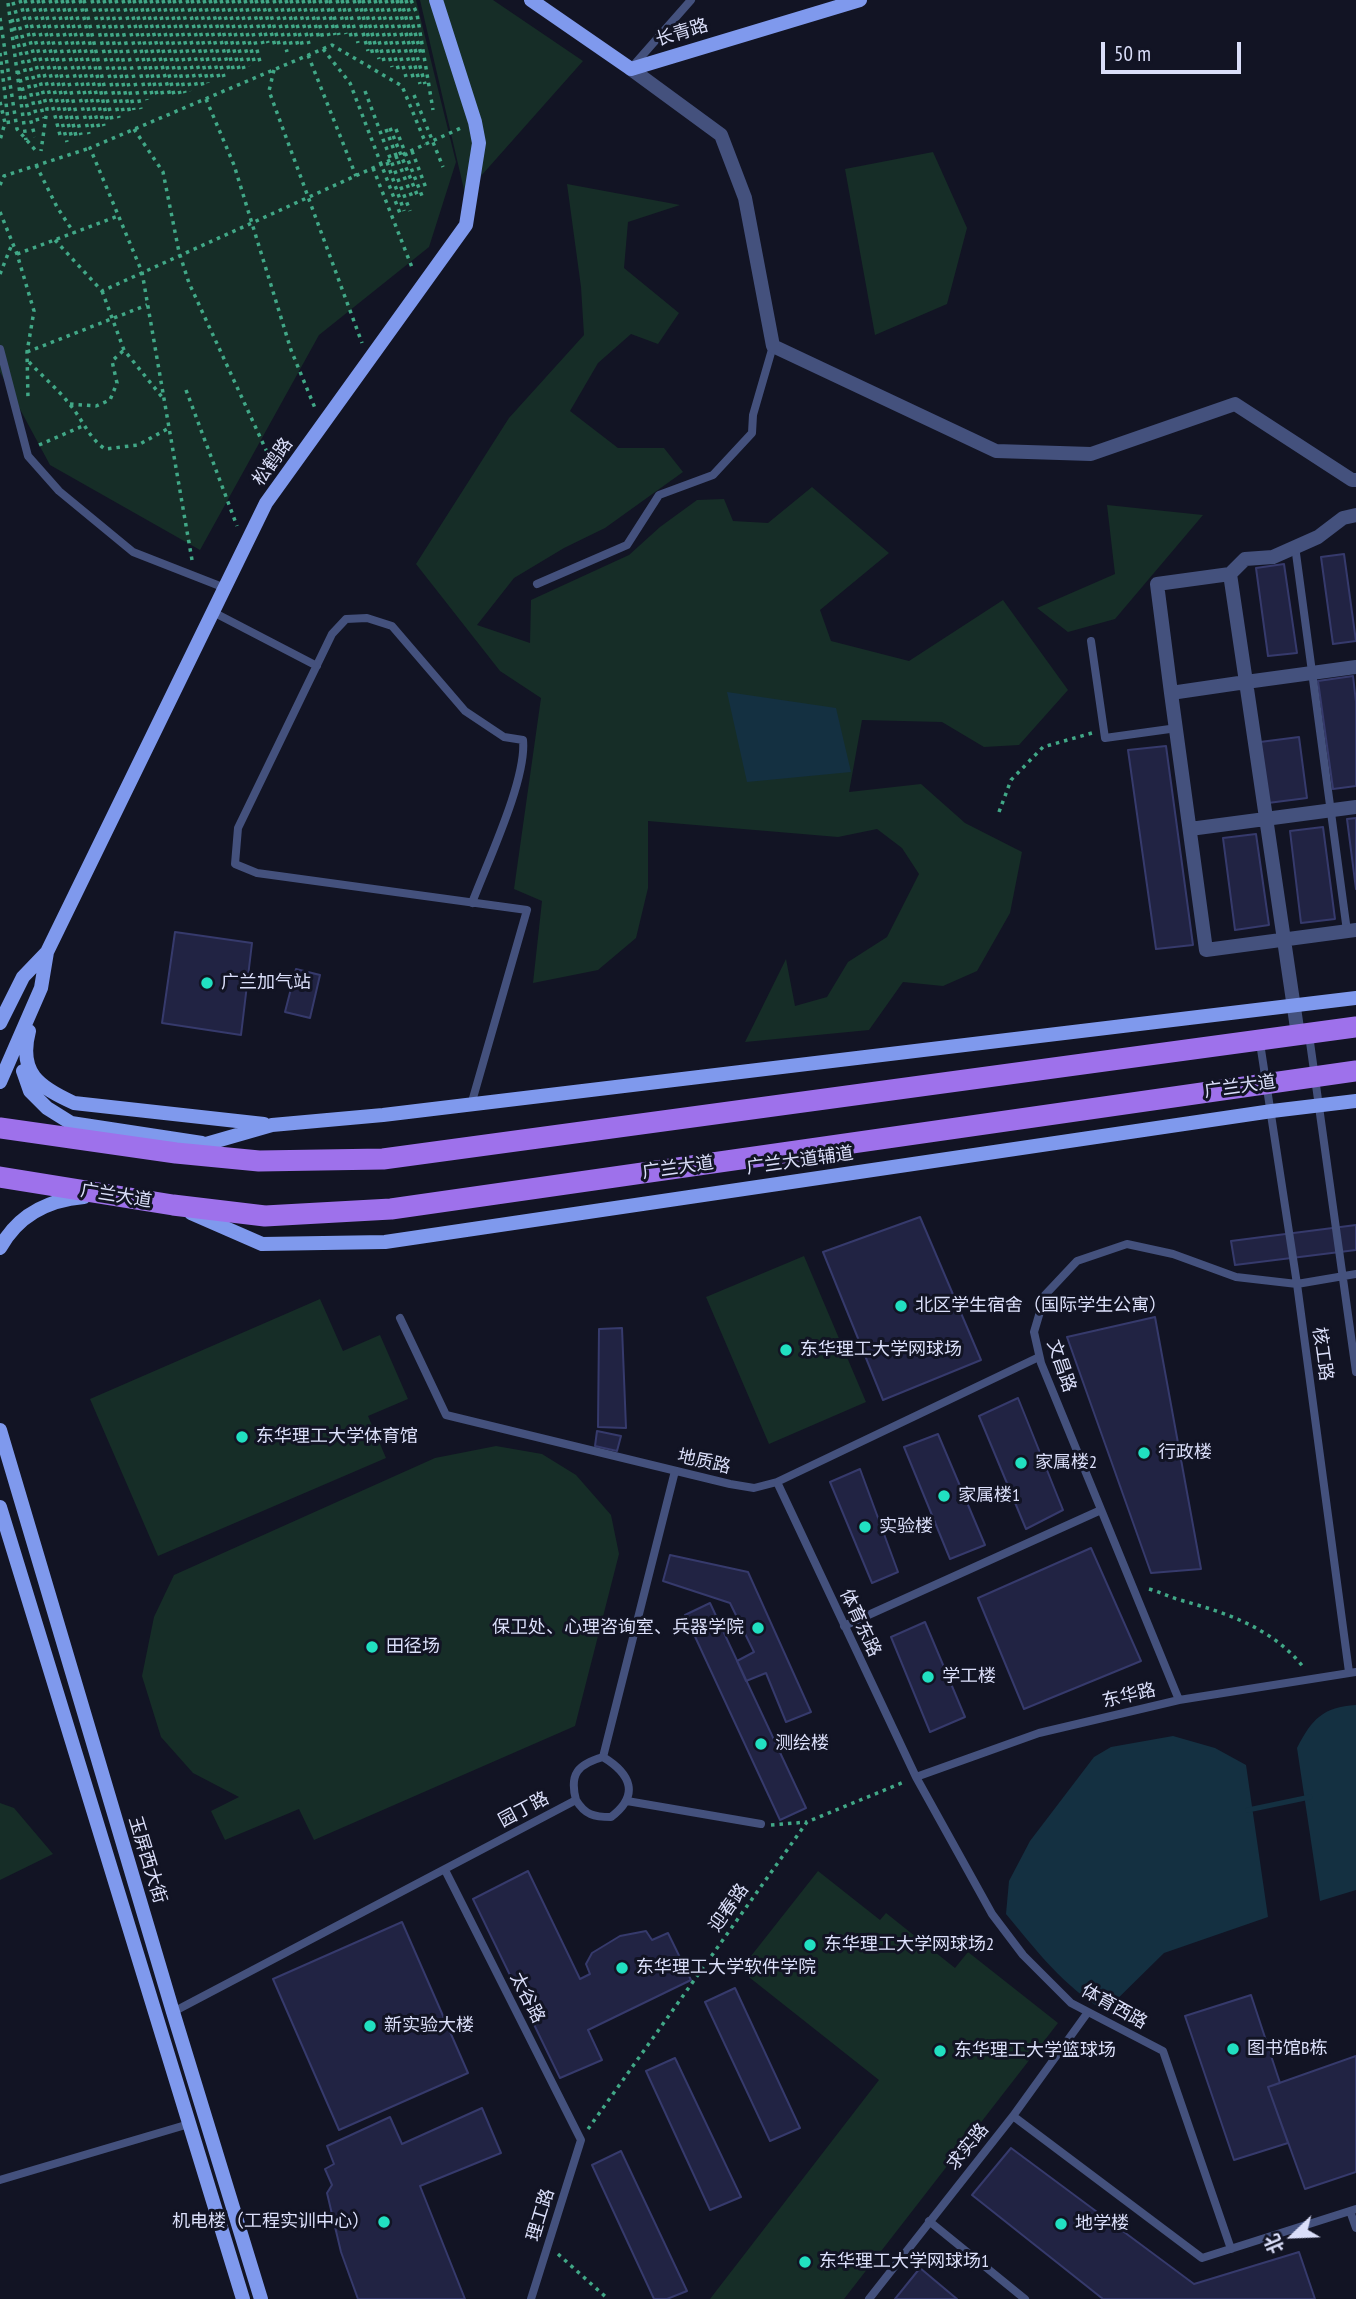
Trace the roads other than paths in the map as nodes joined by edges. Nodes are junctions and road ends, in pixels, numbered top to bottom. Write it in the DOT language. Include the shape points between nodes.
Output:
graph roads {
  1 [pos="436,0"];
  2 [pos="530,0"];
  3 [pos="691,0"];
  4 [pos="860,0"];
  5 [pos="631,69"];
  6 [pos="773,346"];
  7 [pos="0,349"];
  8 [pos="1356,480"];
  9 [pos="1356,515"];
  10 [pos="1294,546"];
  11 [pos="1230,574"];
  12 [pos="537,584"];
  13 [pos="225,588"];
  14 [pos="213,612"];
  15 [pos="1091,641"];
  16 [pos="317,666"];
  17 [pos="1356,667"];
  18 [pos="1312,673"];
  19 [pos="1246,682"];
  20 [pos="1171,692"];
  21 [pos="1177,729"];
  22 [pos="1356,807"];
  23 [pos="1331,810"];
  24 [pos="1266,818"];
  25 [pos="1190,829"];
  26 [pos="472,902"];
  27 [pos="1352,930"];
  28 [pos="1284,939"];
  29 [pos="47,952"];
  30 [pos="41,988"];
  31 [pos="1356,998"];
  32 [pos="1294,1006"];
  33 [pos="0,1023"];
  34 [pos="1356,1027"];
  35 [pos="1303,1034"];
  36 [pos="1260,1040"];
  37 [pos="25,1048"];
  38 [pos="1356,1071"];
  39 [pos="1315,1077"];
  40 [pos="0,1082"];
  41 [pos="1267,1083"];
  42 [pos="1356,1101"];
  43 [pos="471,1105"];
  44 [pos="1319,1105"];
  45 [pos="1272,1111"];
  46 [pos="272,1125"];
  47 [pos="0,1128"];
  48 [pos="207,1144"];
  49 [pos="176,1153"];
  50 [pos="0,1177"];
  51 [pos="107,1194"];
  52 [pos="173,1205"];
  53 [pos="0,1248"];
  54 [pos="1356,1274"];
  55 [pos="1343,1277"];
  56 [pos="1297,1284"];
  57 [pos="400,1318"];
  58 [pos="1039,1357"];
  59 [pos="1356,1372"];
  60 [pos="0,1430"];
  61 [pos="675,1471"];
  62 [pos="777,1482"];
  63 [pos="0,1507"];
  64 [pos="1101,1510"];
  65 [pos="845,1626"];
  66 [pos="1352,1672"];
  67 [pos="1179,1700"];
  68 [pos="603,1757"];
  69 [pos="916,1777"];
  70 [pos="576,1800"];
  71 [pos="627,1801"];
  72 [pos="761,1824"];
  73 [pos="445,1870"];
  74 [pos="173,2012"];
  75 [pos="1088,2012"];
  76 [pos="1013,2116"];
  77 [pos="189,2124"];
  78 [pos="580,2140"];
  79 [pos="0,2179"];
  80 [pos="1353,2210"];
  81 [pos="929,2221"];
  82 [pos="1356,2228"];
  83 [pos="1231,2249"];
  84 [pos="243,2299"];
  85 [pos="261,2299"];
  86 [pos="531,2299"];
  87 [pos="869,2299"];
  88 [pos="1024,2299"];
  1 -- 13 [label="main road, 松鹤路" via="479,143 466,225 266,503"];
  2 -- 5 [label="main road"];
  3 -- 5 [label="lane"];
  4 -- 5 [label="main road, 长青路"];
  5 -- 6 [label="street" via="721,135 745,198"];
  6 -- 8 [label="street" via="996,451 1091,454 1236,404"];
  6 -- 12 [label="lane" via="752,433 713,475 659,495 627,545"];
  7 -- 13 [label="lane" via="28,456 59,491 133,552"];
  9 -- 10 [label="street"];
  10 -- 11 [label="street" via="1273,557 1245,559"];
  10 -- 18 [label="lane"];
  11 -- 19 [label="street"];
  11 -- 20 [label="street" via="1157,584"];
  13 -- 14 [label="main road, 松鹤路"];
  14 -- 16 [label="lane"];
  14 -- 29 [label="main road, 松鹤路"];
  15 -- 21 [label="lane" via="1105,738"];
  16 -- 26 [label="lane" via="332,634 346,619 368,618 392,626 465,710 504,737 523,740 516,786"];
  16 -- 26 [label="lane" via="238,828 235,864 257,873"];
  17 -- 18 [label="street"];
  18 -- 19 [label="street"];
  18 -- 23 [label="lane"];
  19 -- 20 [label="street"];
  19 -- 24 [label="street"];
  20 -- 21 [label="street"];
  21 -- 25 [label="street"];
  22 -- 23 [label="street"];
  23 -- 24 [label="street"];
  23 -- 27 [label="lane"];
  24 -- 25 [label="street"];
  24 -- 28 [label="street"];
  25 -- 28 [label="street" via="1206,950"];
  26 -- 43 [label="lane" via="527,910"];
  27 -- 28 [label="street"];
  28 -- 32 [label="street"];
  29 -- 30 [label="main road, 松鹤路"];
  29 -- 33 [label="main road, 松鹤路" via="23,977"];
  30 -- 37 [label="main road"];
  30 -- 40 [label="main road, 松鹤路"];
  31 -- 32 [label="main road"];
  32 -- 35 [label="street"];
  32 -- 43 [label="main road"];
  34 -- 35 [label="main road"];
  35 -- 36 [label="main road"];
  35 -- 39 [label="lane, 核工路"];
  36 -- 41 [label="lane, 核工路"];
  36 -- 49 [label="main road" via="383,1159 259,1161"];
  37 -- 46 [label="main road" via="35,1079 74,1103"];
  37 -- 48 [label="main road" via="22,1074 30,1091 71,1123"];
  38 -- 39 [label="main road, 广兰大道"];
  39 -- 41 [label="main road, 广兰大道"];
  39 -- 44 [label="lane, 核工路"];
  41 -- 45 [label="lane, 核工路"];
  41 -- 52 [label="main road, 广兰大道" via="391,1209 265,1216"];
  42 -- 44 [label="main road, 广兰大道辅道"];
  43 -- 46 [label="main road"];
  44 -- 45 [label="main road, 广兰大道辅道"];
  44 -- 55 [label="lane, 核工路"];
  45 -- 52 [label="main road, 广兰大道辅道" via="385,1242 262,1244"];
  45 -- 56 [label="lane, 核工路"];
  46 -- 48 [label="main road"];
  47 -- 49 [label="main road"];
  48 -- 49 [label="main road"];
  50 -- 51 [label="main road, 广兰大道"];
  51 -- 52 [label="main road, 广兰大道"];
  51 -- 53 [label="main road" via="59,1199 29,1214"];
  54 -- 55 [label="lane, 文昌路"];
  55 -- 56 [label="lane, 文昌路"];
  55 -- 59 [label="lane, 核工路"];
  56 -- 58 [label="lane, 文昌路" via="1236,1276 1127,1244 1077,1261 1045,1295 1034,1332"];
  56 -- 66 [label="lane, 核工路"];
  57 -- 61 [label="lane, 地质路" via="446,1415"];
  58 -- 62 [label="lane, 地质路"];
  58 -- 64 [label="lane, 文昌路"];
  60 -- 74 [label="main road, 玉屏西大街"];
  61 -- 62 [label="lane, 地质路" via="754,1488"];
  61 -- 68 [label="lane"];
  62 -- 65 [label="lane, 体育东路"];
  63 -- 77 [label="main road"];
  64 -- 65 [label="lane"];
  64 -- 67 [label="lane, 文昌路"];
  65 -- 69 [label="lane, 体育东路"];
  66 -- 67 [label="lane, 东华路"];
  67 -- 69 [label="lane, 东华路" via="1039,1733"];
  68 -- 70 [label="lane, 园丁路" via="589,1761 576,1773 572,1785"];
  68 -- 71 [label="lane" via="627,1779"];
  69 -- 75 [label="lane, 体育西路" via="992,1914 1055,1989"];
  70 -- 71 [label="lane" via="582,1810 596,1817 611,1817"];
  70 -- 73 [label="lane, 园丁路"];
  71 -- 72 [label="lane"];
  73 -- 74 [label="lane, 园丁路"];
  73 -- 78 [label="lane, 太谷路"];
  74 -- 85 [label="main road, 玉屏西大街"];
  75 -- 76 [label="lane, 求实路"];
  75 -- 83 [label="lane, 体育西路" via="1163,2051"];
  76 -- 81 [label="lane, 求实路"];
  76 -- 83 [label="lane" via="1202,2258"];
  77 -- 79 [label="lane"];
  77 -- 84 [label="main road"];
  78 -- 86 [label="lane, 理工路"];
  80 -- 82 [label="lane"];
  80 -- 83 [label="lane"];
  81 -- 87 [label="lane, 求实路"];
  81 -- 88 [label="lane"];
}
